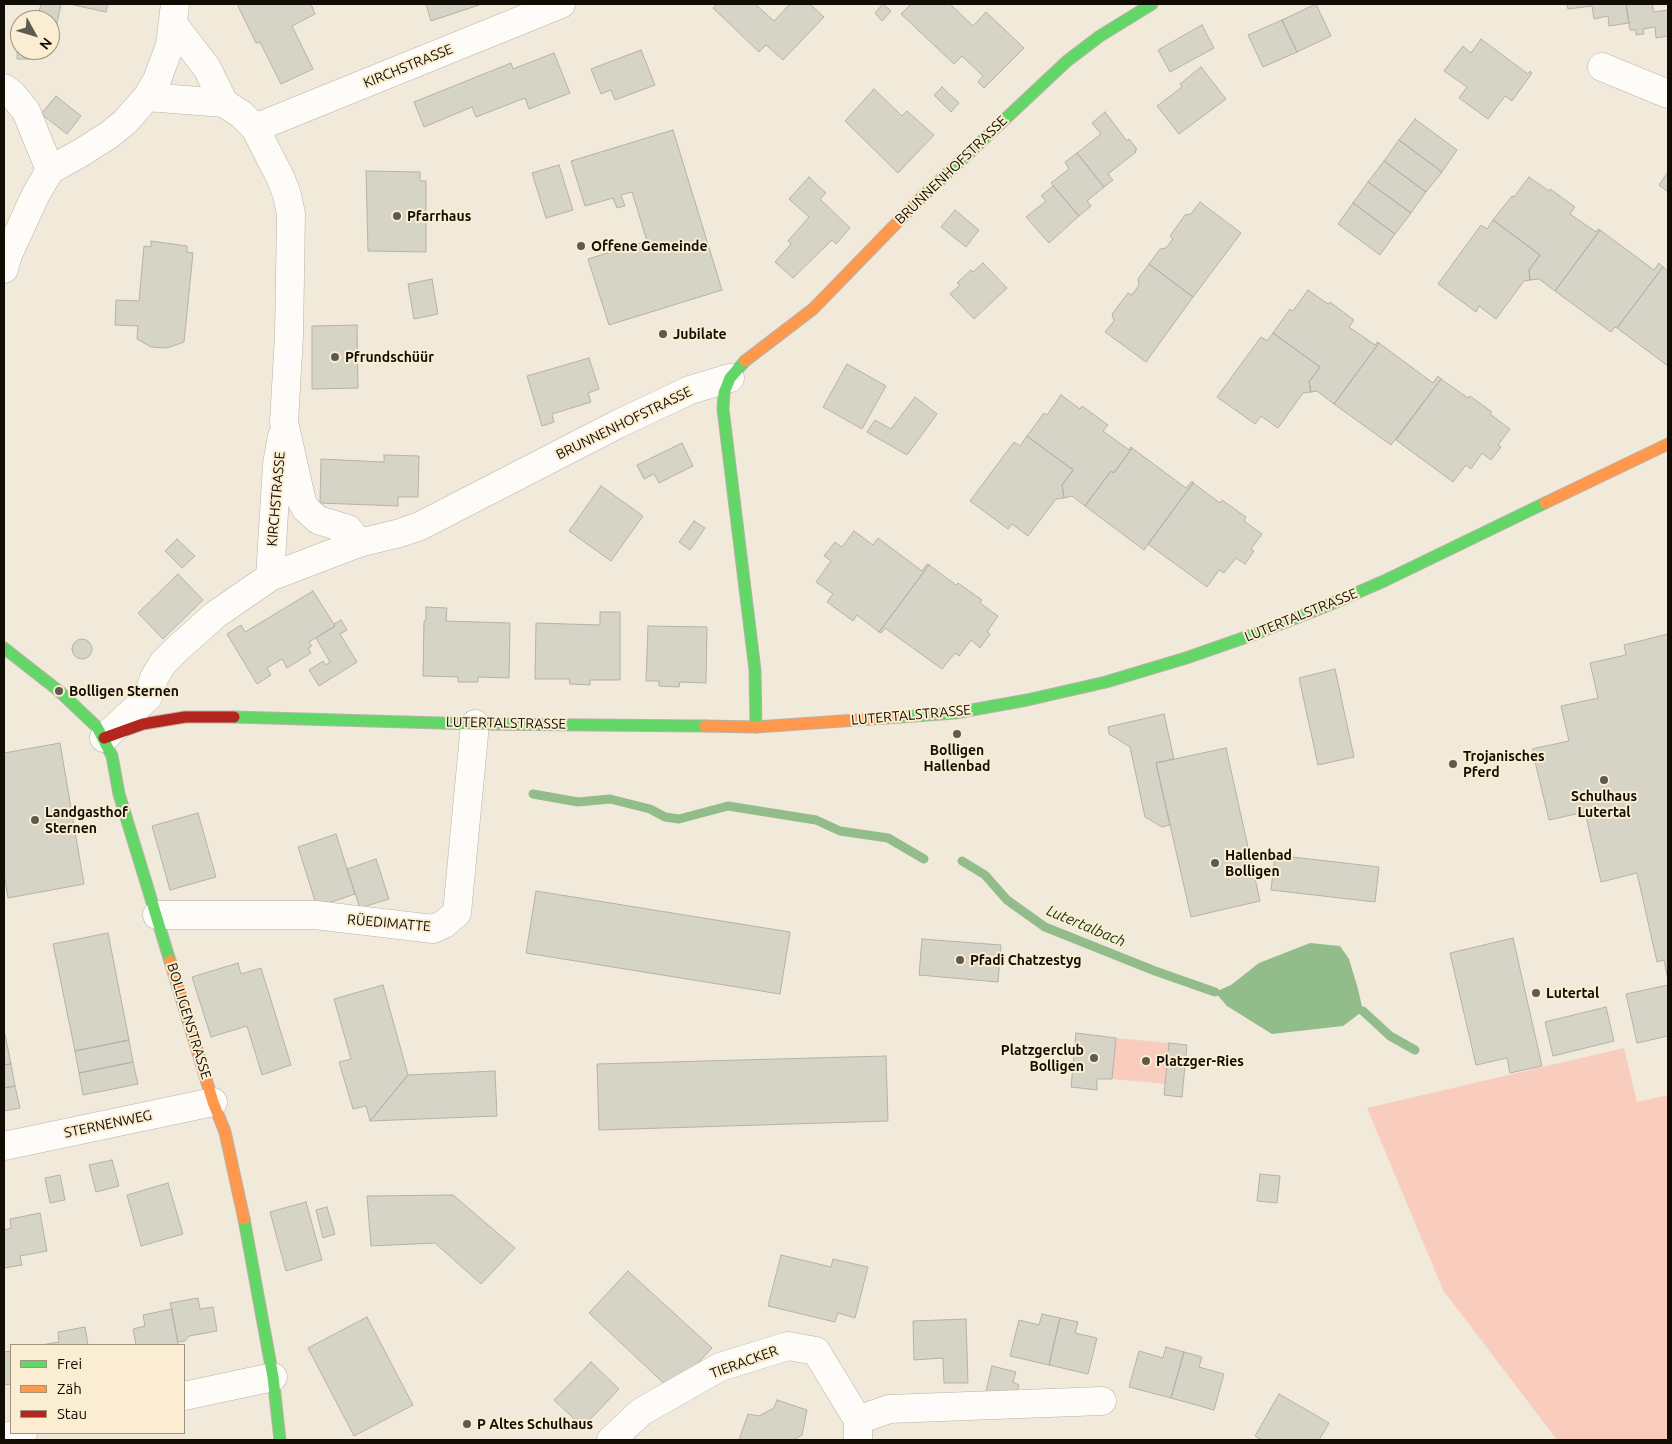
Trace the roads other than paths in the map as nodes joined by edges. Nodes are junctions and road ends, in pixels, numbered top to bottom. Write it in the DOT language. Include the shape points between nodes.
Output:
graph roads {
  1 [pos="561,4"];
  2 [pos="1152,4"];
  3 [pos="175,14"];
  4 [pos="1602,67"];
  5 [pos="4,88"];
  6 [pos="1668,94"];
  7 [pos="148,97"];
  8 [pos="224,103"];
  9 [pos="254,128"];
  10 [pos="50,170"];
  11 [pos="4,269"];
  12 [pos="730,378"];
  13 [pos="284,422"];
  14 [pos="1668,444"];
  15 [pos="359,543"];
  16 [pos="270,577"];
  17 [pos="4,648"];
  18 [pos="476,724"];
  19 [pos="756,727"];
  20 [pos="104,738"];
  21 [pos="157,915"];
  22 [pos="213,1102"];
  23 [pos="4,1146"];
  24 [pos="273,1377"];
  25 [pos="185,1396"];
  26 [pos="1102,1401"];
  27 [pos="858,1430"];
  28 [pos="18,1434"];
  29 [pos="4,1437"];
  30 [pos="280,1440"];
  31 [pos="611,1440"];
  1 -- 9 [label="street, KIRCHSTRASSE"];
  2 -- 12 [label="street, BRUNNENHOFSTRASSE" via="1067,61 933,185 813,309 747,359"];
  3 -- 7 [label="street" via="165,62"];
  3 -- 8 [label="street" via="208,68"];
  4 -- 6 [label="street"];
  5 -- 10 [label="street" via="26,111"];
  7 -- 8 [label="street, KIRCHSTRASSE"];
  7 -- 10 [label="street" via="108,136"];
  8 -- 9 [label="street, KIRCHSTRASSE" via="242,114"];
  9 -- 13 [label="street, KIRCHSTRASSE" via="285,187 291,214"];
  10 -- 11 [label="street" via="36,194"];
  12 -- 15 [label="street, BRUNNENHOFSTRASSE" via="690,390 626,420 420,526"];
  12 -- 19 [label="street" via="724,393 723,409 755,670"];
  13 -- 15 [label="street, KIRCHSTRASSE" via="306,509 318,520 348,530"];
  13 -- 16 [label="street, KIRCHSTRASSE" via="277,464"];
  14 -- 19 [label="street, LUTERTALSTRASSE" via="1324,607 1186,658 1106,682 955,713"];
  15 -- 16 [label="street, BRUNNENHOFSTRASSE"];
  16 -- 20 [label="street, BRUNNENHOFSTRASSE" via="215,615 176,650 158,671 148,697"];
  17 -- 20 [label="street, BOLLIGENSTRASSE" via="59,691 97,727"];
  18 -- 19 [label="street, LUTERTALSTRASSE"];
  18 -- 20 [label="street, LUTERTALSTRASSE" via="185,717 143,724"];
  18 -- 21 [label="street, RÜEDIMATTE" via="457,914 444,924 433,929 315,915"];
  20 -- 21 [label="street, BOLLIGENSTRASSE" via="112,756 119,794"];
  21 -- 22 [label="street, BOLLIGENSTRASSE"];
  22 -- 23 [label="street, STERNENWEG"];
  22 -- 24 [label="street, BOLLIGENSTRASSE" via="240,1196"];
  24 -- 25 [label="street"];
  24 -- 30 [label="street, BOLLIGENSTRASSE"];
  26 -- 27 [label="street, TIERACKER" via="889,1409"];
  27 -- 31 [label="street, TIERACKER" via="816,1351 788,1346 720,1367 641,1412"];
  28 -- 29 [label="street"];
}
